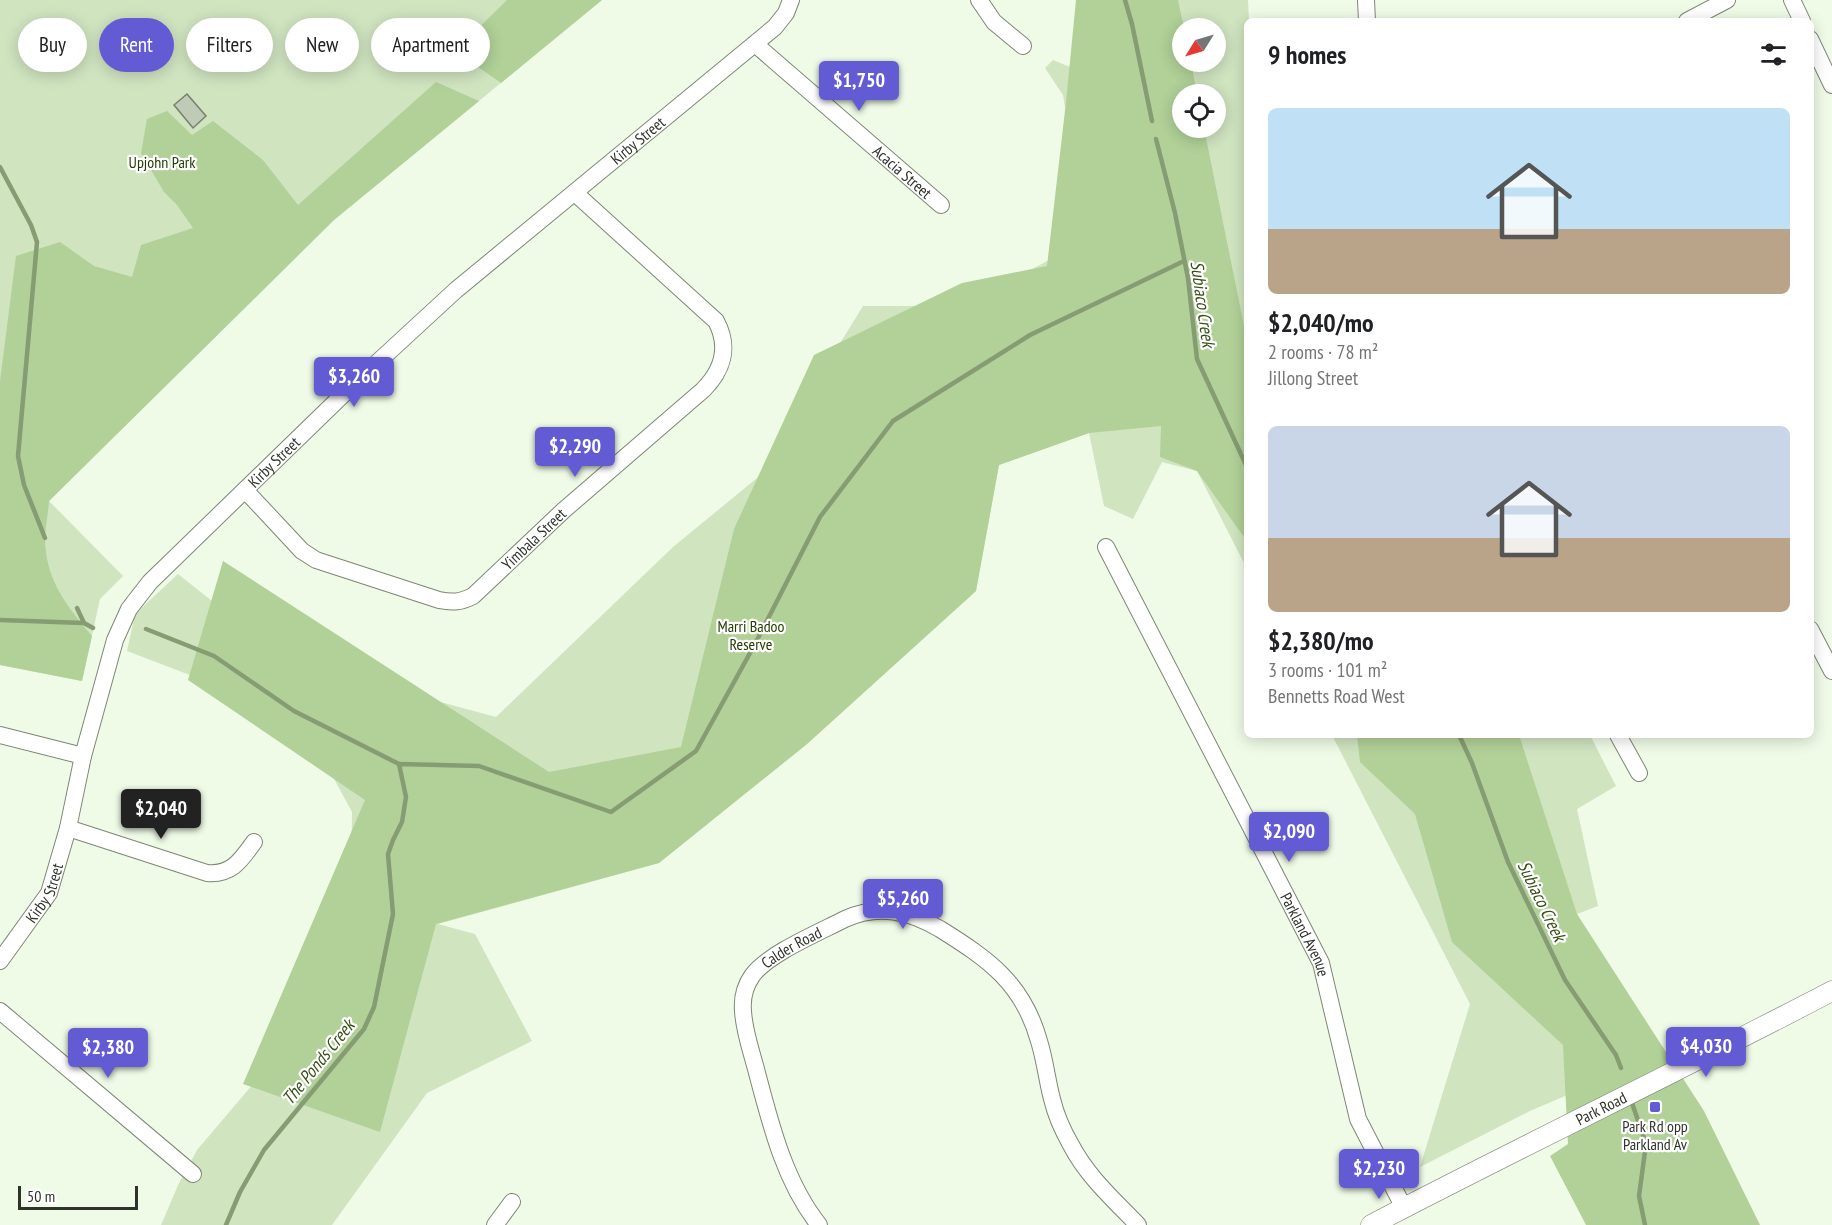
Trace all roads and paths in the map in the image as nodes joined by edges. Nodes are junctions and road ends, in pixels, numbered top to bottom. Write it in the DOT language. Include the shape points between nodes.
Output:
graph roads {
  1 [pos="791,0"];
  2 [pos="979,0"];
  3 [pos="1365,0"];
  4 [pos="1727,0"];
  5 [pos="1792,0"];
  6 [pos="1367,18"];
  7 [pos="1693,18"];
  8 [pos="1801,18"];
  9 [pos="755,44"];
  10 [pos="1023,46"];
  11 [pos="1814,47"];
  12 [pos="1832,85"];
  13 [pos="575,193"];
  14 [pos="941,205"];
  15 [pos="245,490"];
  16 [pos="1106,547"];
  17 [pos="1814,637"];
  18 [pos="1832,671"];
  19 [pos="0,735"];
  20 [pos="1620,738"];
  21 [pos="83,756"];
  22 [pos="1639,773"];
  23 [pos="68,828"];
  24 [pos="254,842"];
  25 [pos="0,961"];
  26 [pos="1832,990"];
  27 [pos="0,1011"];
  28 [pos="194,1174"];
  29 [pos="512,1202"];
  30 [pos="1404,1208"];
  31 [pos="495,1225"];
  32 [pos="819,1225"];
  33 [pos="1138,1225"];
  34 [pos="1371,1225"];
  1 -- 9 [label="street, Kirby Street" via="783,18"];
  2 -- 10 [label="street" via="994,22"];
  3 -- 6 [label="street"];
  4 -- 7 [label="street"];
  5 -- 8 [label="street"];
  9 -- 13 [label="street, Kirby Street"];
  9 -- 14 [label="street, Acacia Street"];
  11 -- 12 [label="street"];
  13 -- 15 [label="street, Kirby Street" via="456,290"];
  13 -- 15 [label="street, Yimbala Street" via="716,321 725,346 723,361 703,390 462,602 440,600 316,560 302,551"];
  15 -- 21 [label="street, Kirby Street" via="150,582 129,609 112,650"];
  16 -- 30 [label="street, Parkland Avenue" via="1321,963 1358,1119"];
  17 -- 18 [label="street"];
  19 -- 21 [label="street"];
  20 -- 22 [label="street"];
  21 -- 23 [label="street, Kirby Street"];
  23 -- 24 [label="street" via="218,874 238,865"];
  23 -- 25 [label="street, Kirby Street" via="49,893"];
  26 -- 30 [label="street, Park Road"];
  27 -- 28 [label="street"];
  29 -- 31 [label="street"];
  30 -- 34 [label="street, Park Road"];
  32 -- 33 [label="street, Calder Road" via="788,1170 767,1112 744,1022 744,997 753,975 772,958 845,919 880,910 910,914 926,921 978,952 1009,983 1035,1027 1055,1111 1071,1145 1088,1171"];
}
